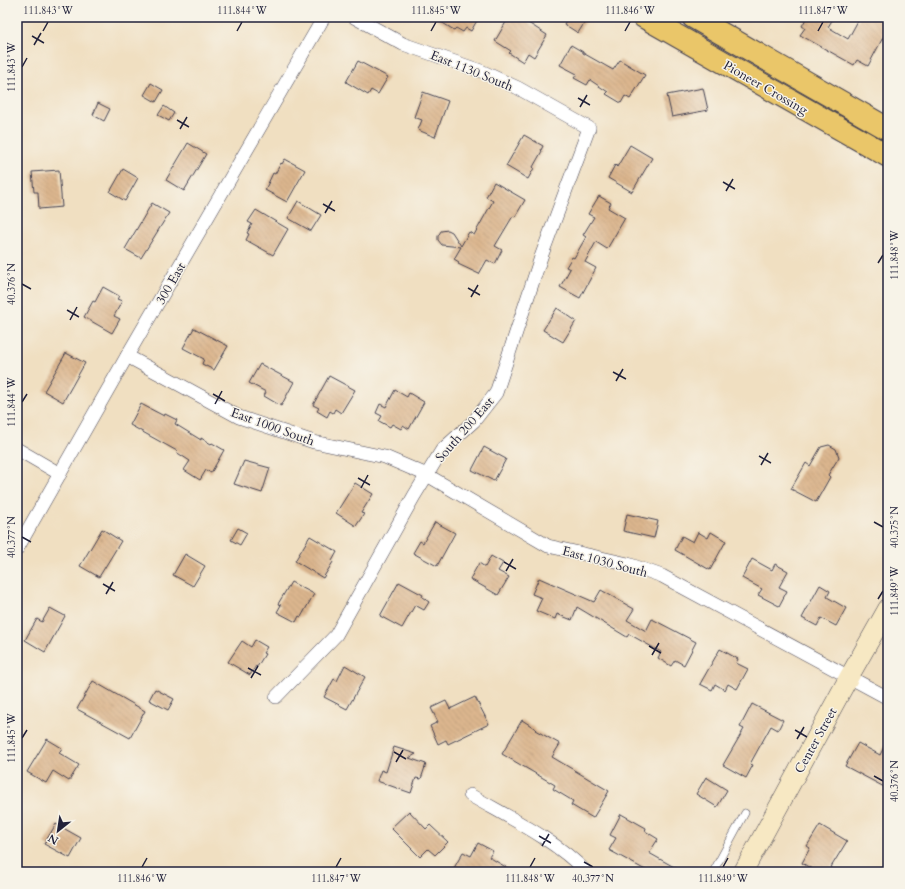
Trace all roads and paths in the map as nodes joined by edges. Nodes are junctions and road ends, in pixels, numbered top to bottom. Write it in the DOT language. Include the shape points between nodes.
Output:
graph roads {
  1 [pos="324,17"];
  2 [pos="354,17"];
  3 [pos="644,17"];
  4 [pos="693,17"];
  5 [pos="588,128"];
  6 [pos="888,129"];
  7 [pos="888,156"];
  8 [pos="127,356"];
  9 [pos="17,449"];
  10 [pos="60,474"];
  11 [pos="426,475"];
  12 [pos="17,549"];
  13 [pos="888,608"];
  14 [pos="849,677"];
  15 [pos="276,697"];
  16 [pos="888,698"];
  17 [pos="470,795"];
  18 [pos="745,813"];
  19 [pos="586,872"];
  20 [pos="713,872"];
  21 [pos="743,872"];
  1 -- 8 [label="street, 300 East"];
  2 -- 5 [label="street, East 1130 South" via="403,44 481,71 518,88"];
  3 -- 7 [label="highway, Pioneer Crossing"];
  4 -- 6 [label="highway, Pioneer Crossing"];
  5 -- 11 [label="street, South 200 East" via="541,257 496,393 474,421 442,450"];
  8 -- 10 [label="street, 300 East"];
  8 -- 11 [label="street, East 1000 South" via="239,417 314,442 385,457"];
  9 -- 10 [label="street"];
  10 -- 12 [label="street, 300 East"];
  11 -- 14 [label="street, East 1030 South" via="548,546 628,564 662,576"];
  11 -- 15 [label="street, South 200 East" via="336,635"];
  13 -- 14 [label="street, Center Street"];
  14 -- 16 [label="street, East 1030 South"];
  14 -- 21 [label="street, Center Street"];
  17 -- 19 [label="street" via="547,840 577,862"];
  18 -- 20 [label="lane"];
}
